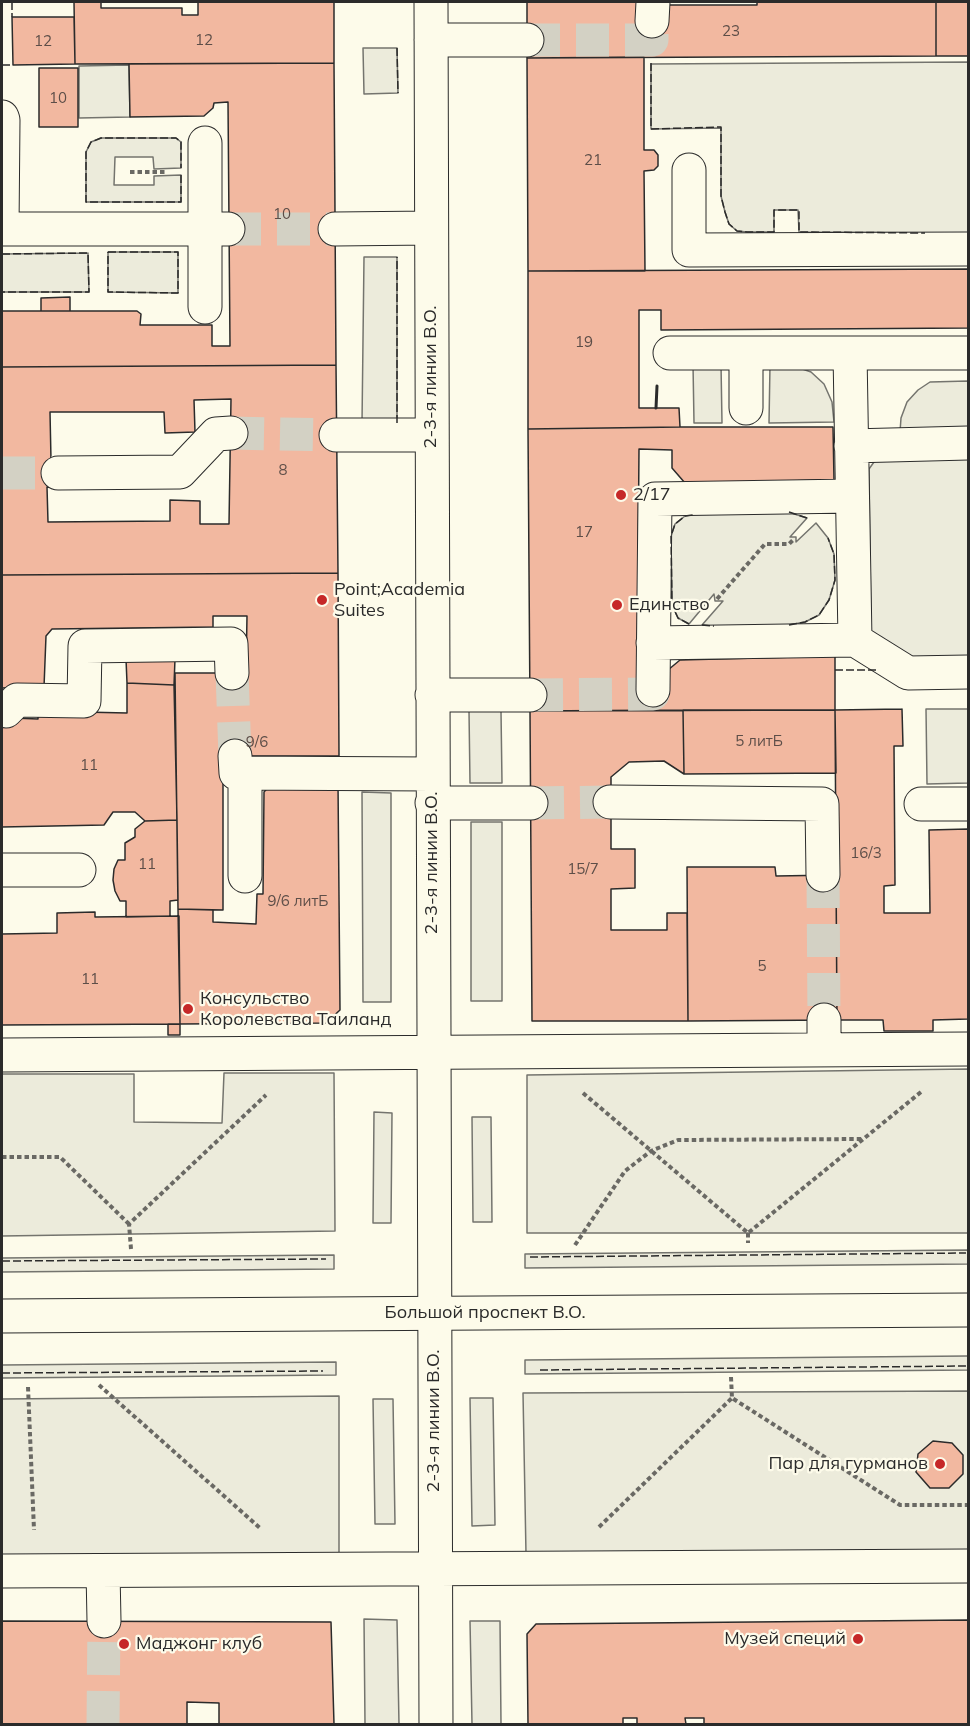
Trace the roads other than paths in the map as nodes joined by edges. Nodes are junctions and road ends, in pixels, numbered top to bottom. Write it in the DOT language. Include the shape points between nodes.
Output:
graph roads {
  1 [pos="431,2"];
  2 [pos="431,40"];
  3 [pos="527,40"];
  4 [pos="2,117"];
  5 [pos="205,143"];
  6 [pos="689,171"];
  7 [pos="431,228"];
  8 [pos="217,229"];
  9 [pos="335,229"];
  10 [pos="969,249"];
  11 [pos="205,307"];
  12 [pos="670,353"];
  13 [pos="746,353"];
  14 [pos="850,353"];
  15 [pos="969,354"];
  16 [pos="746,408"];
  17 [pos="231,434"];
  18 [pos="336,435"];
  19 [pos="432,435"];
  20 [pos="969,443"];
  21 [pos="850,446"];
  22 [pos="58,473"];
  23 [pos="843,496"];
  24 [pos="855,640"];
  25 [pos="666,643"];
  26 [pos="969,672"];
  27 [pos="232,674"];
  28 [pos="653,690"];
  29 [pos="432,695"];
  30 [pos="530,695"];
  31 [pos="6,711"];
  32 [pos="432,788"];
  33 [pos="610,802"];
  34 [pos="531,803"];
  35 [pos="921,804"];
  36 [pos="969,804"];
  37 [pos="2,870"];
  38 [pos="79,870"];
  39 [pos="823,875"];
  40 [pos="244,876"];
  41 [pos="969,1049"];
  42 [pos="433,1053"];
  43 [pos="2,1055"];
  44 [pos="969,1310"];
  45 [pos="434,1314"];
  46 [pos="2,1316"];
  47 [pos="969,1566"];
  48 [pos="434,1568"];
  49 [pos="2,1571"];
  50 [pos="103,1571"];
  51 [pos="104,1621"];
  52 [pos="436,1725"];
  1 -- 2 [label="street, 2-3-я линии В.О."];
  2 -- 3 [label="street"];
  2 -- 7 [label="street, 2-3-я линии В.О."];
  4 -- 8 [label="street" via="2,229"];
  5 -- 8 [label="street"];
  6 -- 10 [label="street" via="689,250"];
  7 -- 9 [label="street"];
  7 -- 19 [label="street, 2-3-я линии В.О."];
  8 -- 11 [label="street"];
  12 -- 13 [label="street"];
  13 -- 14 [label="street"];
  13 -- 16 [label="street"];
  14 -- 15 [label="street"];
  14 -- 21 [label="street"];
  17 -- 22 [label="street" via="216,434 180,472"];
  18 -- 19 [label="street"];
  19 -- 29 [label="street, 2-3-я линии В.О."];
  20 -- 21 [label="street"];
  21 -- 23 [label="street"];
  23 -- 24 [label="street"];
  23 -- 25 [label="street" via="655,499"];
  24 -- 25 [label="street"];
  24 -- 26 [label="street" via="908,673"];
  25 -- 28 [label="street"];
  27 -- 31 [label="street" via="231,644 85,646 84,701 17,700"];
  29 -- 30 [label="street"];
  29 -- 32 [label="street, 2-3-я линии В.О."];
  32 -- 34 [label="street"];
  32 -- 40 [label="street" via="240,765"];
  32 -- 42 [label="street, 2-3-я линии В.О."];
  33 -- 39 [label="street" via="822,804"];
  35 -- 36 [label="street"];
  37 -- 38 [label="street"];
  41 -- 42 [label="street" via="824,1035"];
  42 -- 43 [label="street"];
  42 -- 45 [label="street, 2-3-я линии В.О."];
  44 -- 45 [label="street, Большой проспект В.О."];
  45 -- 46 [label="street, Большой проспект В.О."];
  45 -- 48 [label="street, 2-3-я линии В.О."];
  47 -- 48 [label="street"];
  48 -- 50 [label="street"];
  48 -- 52 [label="street, 2-3-я линии В.О."];
  49 -- 50 [label="street"];
  50 -- 51 [label="street"];
}
